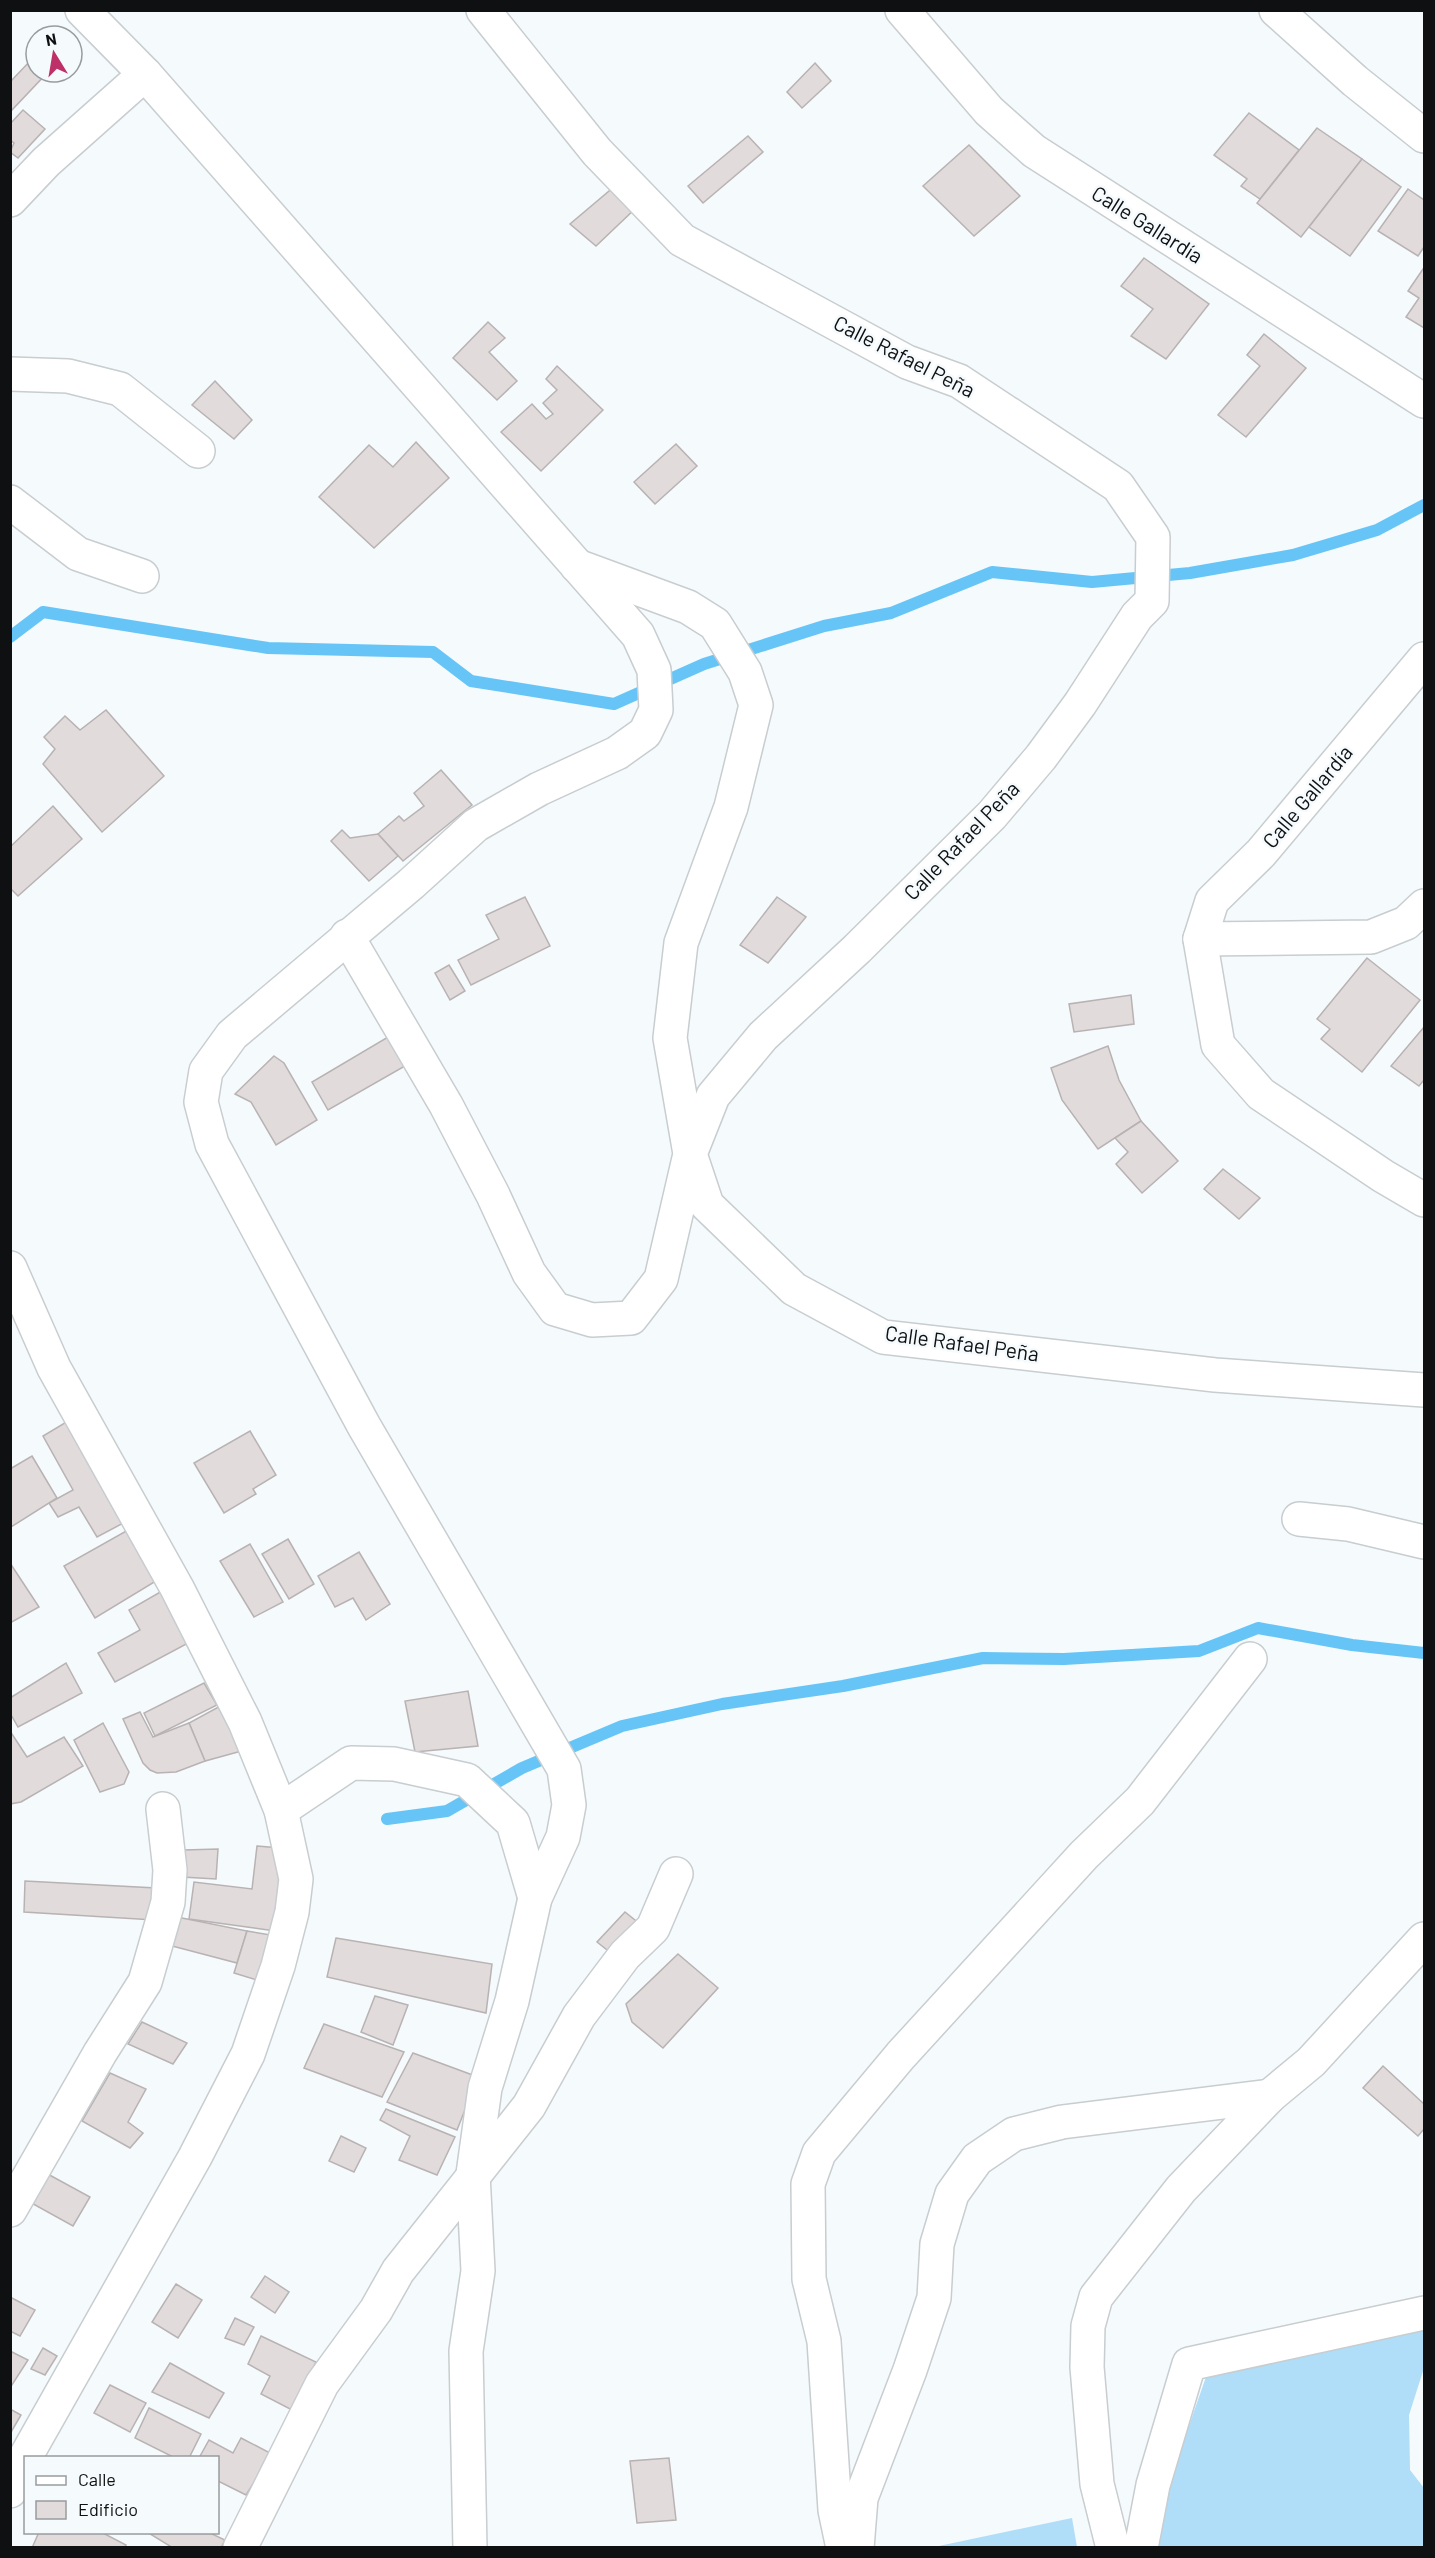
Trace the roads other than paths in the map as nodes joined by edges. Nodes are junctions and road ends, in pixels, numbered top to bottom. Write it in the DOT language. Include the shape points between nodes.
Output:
graph roads {
  1 [pos="82,10"];
  2 [pos="483,10"];
  3 [pos="902,10"];
  4 [pos="1276,10"];
  5 [pos="145,74"];
  6 [pos="1425,136"];
  7 [pos="10,200"];
  8 [pos="10,374"];
  9 [pos="1425,401"];
  10 [pos="198,451"];
  11 [pos="10,501"];
  12 [pos="573,565"];
  13 [pos="142,576"];
  14 [pos="1425,659"];
  15 [pos="1425,906"];
  16 [pos="347,936"];
  17 [pos="1200,939"];
  18 [pos="690,1154"];
  19 [pos="1425,1200"];
  20 [pos="10,1268"];
  21 [pos="1425,1390"];
  22 [pos="1299,1519"];
  23 [pos="1425,1542"];
  24 [pos="1250,1659"];
  25 [pos="163,1809"];
  26 [pos="281,1810"];
  27 [pos="676,1874"];
  28 [pos="535,1898"];
  29 [pos="1425,1939"];
  30 [pos="1270,2096"];
  31 [pos="473,2174"];
  32 [pos="10,2210"];
  33 [pos="419,2245"];
  34 [pos="478,2271"];
  35 [pos="1425,2313"];
  36 [pos="26,2456"];
  37 [pos="24,2460"];
  38 [pos="10,2491"];
  39 [pos="240,2547"];
  40 [pos="470,2547"];
  41 [pos="843,2547"];
  42 [pos="857,2547"];
  43 [pos="1113,2547"];
  44 [pos="1142,2547"];
  1 -- 5 [label="street"];
  2 -- 18 [label="street, Calle Rafael Peña" via="597,152 682,240 907,362 959,381 1118,486 1153,537 1152,601 1137,616 1048,748 992,815 763,1036 713,1096"];
  3 -- 9 [label="street, Calle Gallardía" via="989,111 1035,151"];
  4 -- 6 [label="street" via="1354,81"];
  5 -- 7 [label="street" via="46,162"];
  5 -- 12 [label="street"];
  8 -- 10 [label="street" via="68,376 120,389"];
  11 -- 13 [label="street" via="78,554"];
  12 -- 16 [label="street" via="638,635 654,670 656,710 645,733 617,753 539,789 476,825"];
  12 -- 18 [label="street" via="688,607 715,624 745,672 756,705 731,807 681,943 670,1038"];
  14 -- 17 [label="street, Calle Gallardía" via="1261,853 1212,901"];
  15 -- 17 [label="street" via="1406,923 1371,937"];
  16 -- 18 [label="street" via="446,1105 529,1273 555,1309 592,1320 631,1318 661,1279"];
  16 -- 28 [label="street" via="232,1035 206,1071 201,1102 212,1144 364,1426 564,1769 569,1805 563,1837"];
  17 -- 19 [label="street" via="1218,1045 1261,1094"];
  18 -- 21 [label="street, Calle Rafael Peña" via="707,1205 794,1289 883,1336 1215,1375"];
  20 -- 26 [label="street" via="54,1368 177,1588 245,1722"];
  22 -- 23 [label="street" via="1348,1524"];
  24 -- 41 [label="street" via="1140,1801 1084,1855 901,2055 819,2153 808,2184 809,2279 824,2341 835,2510"];
  25 -- 32 [label="street" via="170,1870 168,1902 145,1982"];
  26 -- 28 [label="street" via="351,1763 394,1764 467,1780 513,1823"];
  26 -- 36 [label="street" via="296,1880 292,1912 248,2054 195,2157"];
  27 -- 31 [label="street" via="653,1928 625,1955 579,2016 529,2106"];
  28 -- 31 [label="street" via="512,2001 485,2088"];
  29 -- 30 [label="street" via="1311,2062"];
  30 -- 42 [label="street" via="1062,2122 1014,2134 977,2159 952,2193 937,2244 934,2298 861,2498"];
  30 -- 43 [label="street" via="1181,2189 1096,2297 1088,2326 1087,2367 1097,2484"];
  31 -- 33 [label="street"];
  31 -- 34 [label="street"];
  33 -- 34 [label="street" via="444,2239 460,2245 470,2253"];
  33 -- 39 [label="street" via="322,2384"];
  34 -- 40 [label="street" via="466,2351"];
  35 -- 44 [label="street" via="1189,2364 1153,2485"];
  37 -- 38 [label="street"];
}
